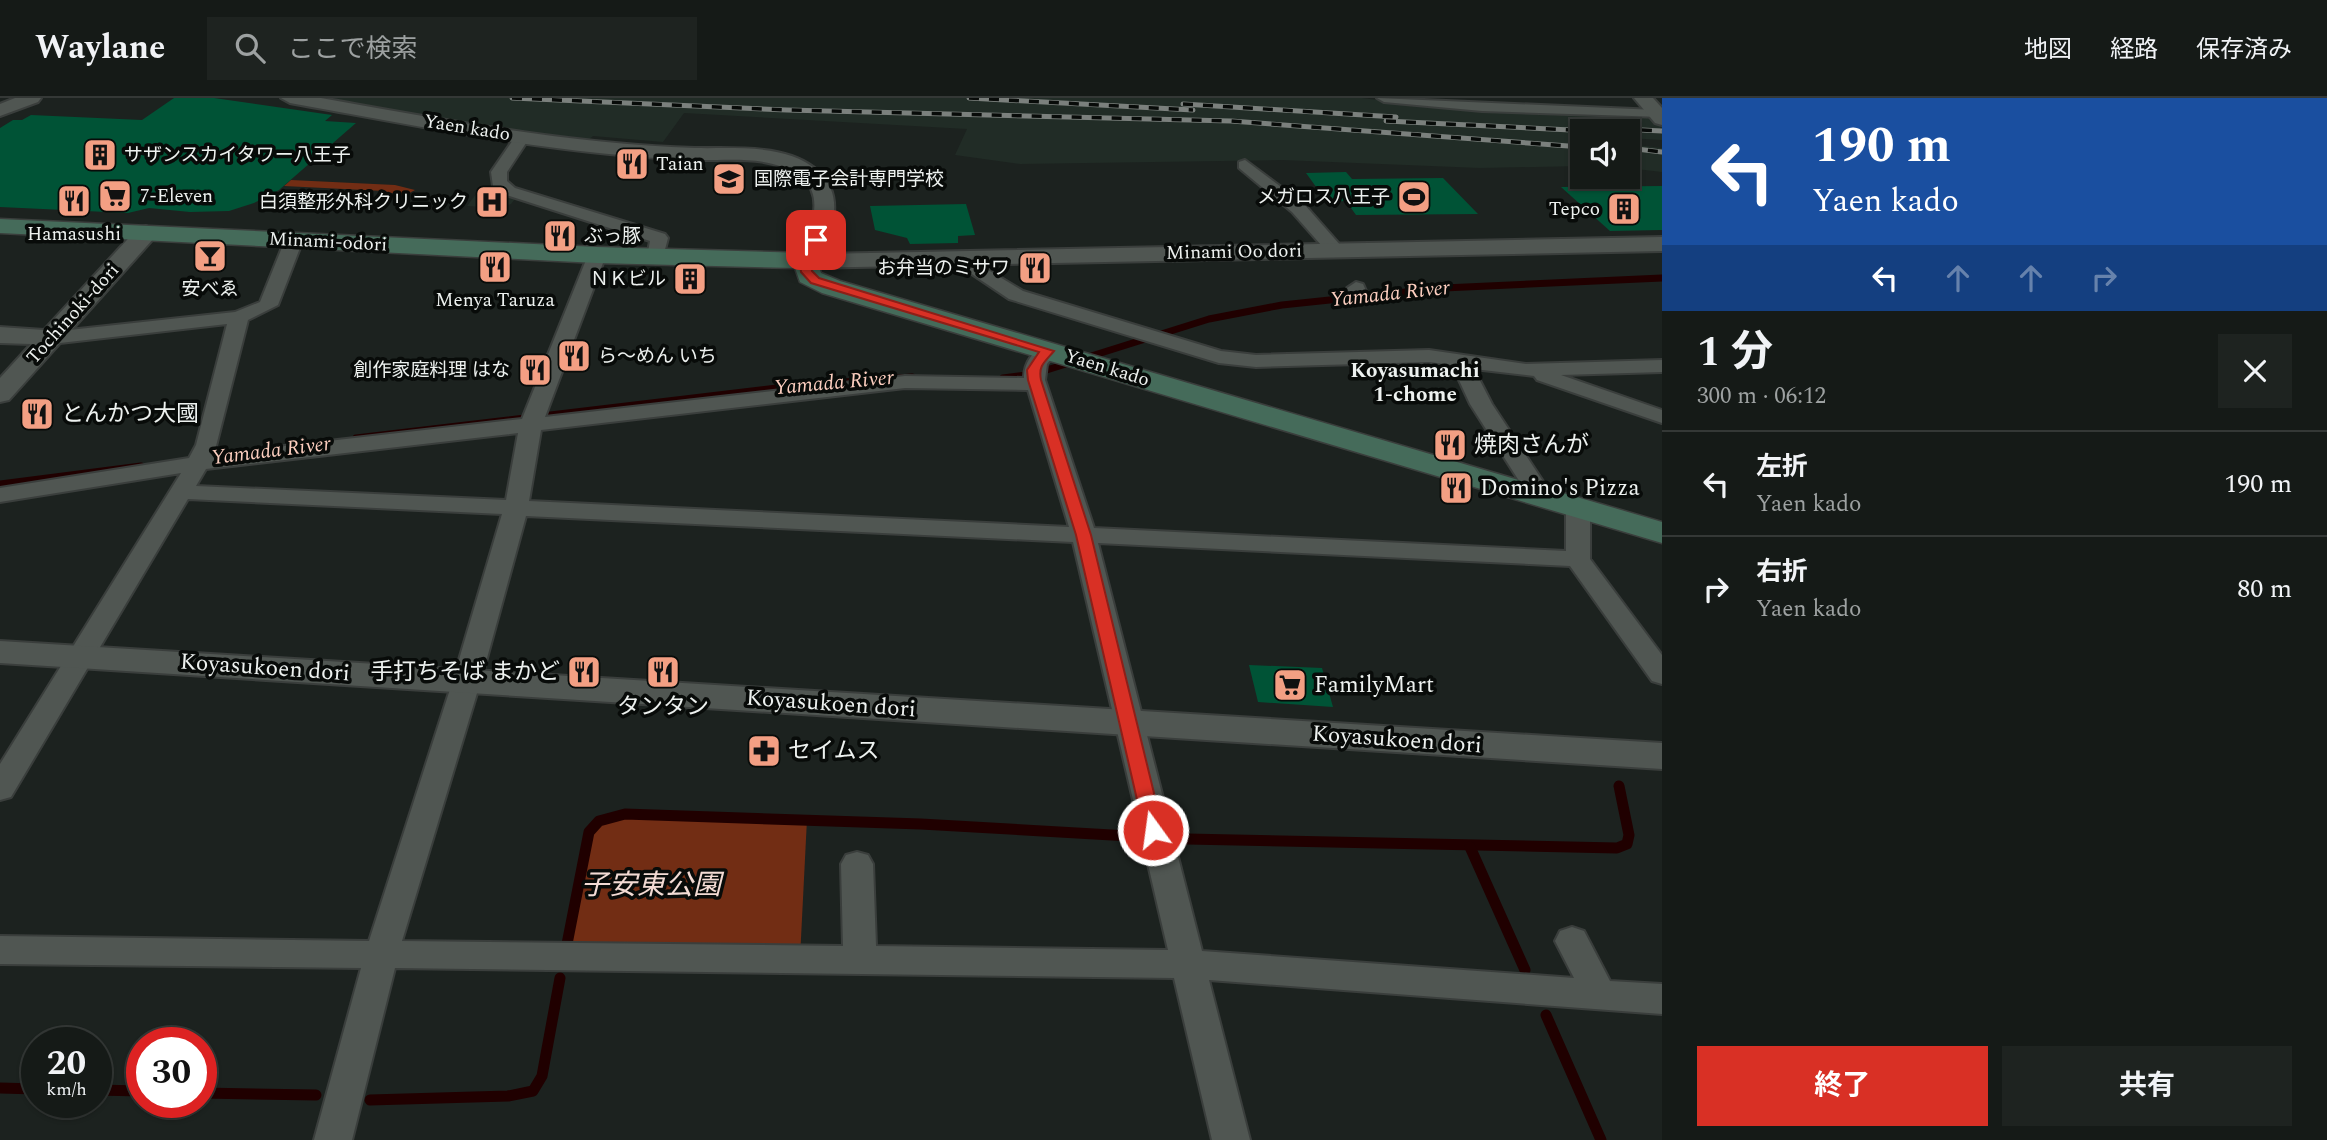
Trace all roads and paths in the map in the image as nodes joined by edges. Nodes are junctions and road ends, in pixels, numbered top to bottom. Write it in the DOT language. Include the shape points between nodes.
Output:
graph roads {
  1 [pos="20,98"];
  2 [pos="33,98"];
  3 [pos="290,98"];
  4 [pos="1384,98"];
  5 [pos="1643,98"];
  6 [pos="1425,100"];
  7 [pos="0,109"];
  8 [pos="1659,116"];
  9 [pos="522,137"];
  10 [pos="1245,165"];
  11 [pos="0,226"];
  12 [pos="146,233"];
  13 [pos="293,240"];
  14 [pos="1662,244"];
  15 [pos="1335,250"];
  16 [pos="597,255"];
  17 [pos="656,257"];
  18 [pos="960,258"];
  19 [pos="806,261"];
  20 [pos="239,317"];
  21 [pos="0,335"];
  22 [pos="51,338"];
  23 [pos="1461,362"];
  24 [pos="1662,366"];
  25 [pos="1051,367"];
  26 [pos="1526,370"];
  27 [pos="0,394"];
  28 [pos="1662,417"];
  29 [pos="534,419"];
  30 [pos="201,458"];
  31 [pos="183,492"];
  32 [pos="0,495"];
  33 [pos="1542,498"];
  34 [pos="516,508"];
  35 [pos="1578,509"];
  36 [pos="1662,533"];
  37 [pos="1084,535"];
  38 [pos="1578,559"];
  39 [pos="0,652"];
  40 [pos="82,656"];
  41 [pos="1662,675"];
  42 [pos="467,680"];
  43 [pos="1127,723"];
  44 [pos="1662,756"];
  45 [pos="0,789"];
  46 [pos="857,864"];
  47 [pos="1572,941"];
  48 [pos="0,950"];
  49 [pos="382,952"];
  50 [pos="860,959"];
  51 [pos="1186,964"];
  52 [pos="1599,994"];
  53 [pos="1662,999"];
  54 [pos="332,1140"];
  55 [pos="1231,1140"];
  1 -- 7 [label="street"];
  2 -- 7 [label="street"];
  3 -- 9 [label="street, Yaen kado"];
  4 -- 6 [label="street"];
  5 -- 8 [label="street"];
  6 -- 8 [label="street"];
  9 -- 17 [label="street, Yaen kado" via="499,172 499,183 509,191 659,238"];
  9 -- 19 [label="street" via="633,151 754,156 802,168 819,183 825,200"];
  10 -- 15 [label="street" via="1298,208"];
  11 -- 12 [label="main road, Minami-odori"];
  12 -- 13 [label="main road, Minami-odori"];
  12 -- 22 [label="street, Tochinoki-dori"];
  13 -- 16 [label="main road, Minami-odori"];
  13 -- 20 [label="street" via="268,305"];
  14 -- 15 [label="street, Minami Oo dori"];
  15 -- 18 [label="street, Minami Oo dori"];
  16 -- 17 [label="main road, Minami-odori"];
  16 -- 29 [label="street"];
  17 -- 19 [label="main road"];
  18 -- 19 [label="street, Minami Oo dori"];
  18 -- 23 [label="street" via="1016,295 1219,357 1429,356"];
  19 -- 25 [label="main road, Yaen kado" via="809,277 823,284"];
  20 -- 22 [label="street"];
  20 -- 30 [label="street"];
  21 -- 22 [label="street"];
  22 -- 27 [label="street, Tochinoki-dori"];
  23 -- 26 [label="street"];
  23 -- 33 [label="street" via="1481,404"];
  24 -- 26 [label="street"];
  25 -- 29 [label="street" via="905,383 869,379"];
  25 -- 33 [label="main road, Yaen kado"];
  25 -- 37 [label="street"];
  26 -- 28 [label="street"];
  29 -- 30 [label="street"];
  29 -- 34 [label="street"];
  30 -- 31 [label="street"];
  30 -- 32 [label="street"];
  31 -- 34 [label="street"];
  31 -- 40 [label="street"];
  33 -- 35 [label="main road, Yaen kado"];
  34 -- 37 [label="street"];
  34 -- 42 [label="street"];
  35 -- 36 [label="main road, Yaen kado"];
  35 -- 38 [label="street"];
  37 -- 38 [label="street"];
  37 -- 43 [label="street"];
  38 -- 41 [label="street"];
  39 -- 40 [label="street, Koyasukoen dori"];
  40 -- 42 [label="street, Koyasukoen dori"];
  40 -- 45 [label="street"];
  42 -- 43 [label="street, Koyasukoen dori"];
  42 -- 49 [label="street"];
  43 -- 44 [label="street, Koyasukoen dori"];
  43 -- 51 [label="street"];
  46 -- 50 [label="street"];
  47 -- 52 [label="street"];
  48 -- 49 [label="street"];
  49 -- 50 [label="street"];
  49 -- 54 [label="street"];
  50 -- 51 [label="street"];
  51 -- 52 [label="street"];
  51 -- 55 [label="street"];
  52 -- 53 [label="street"];
}
